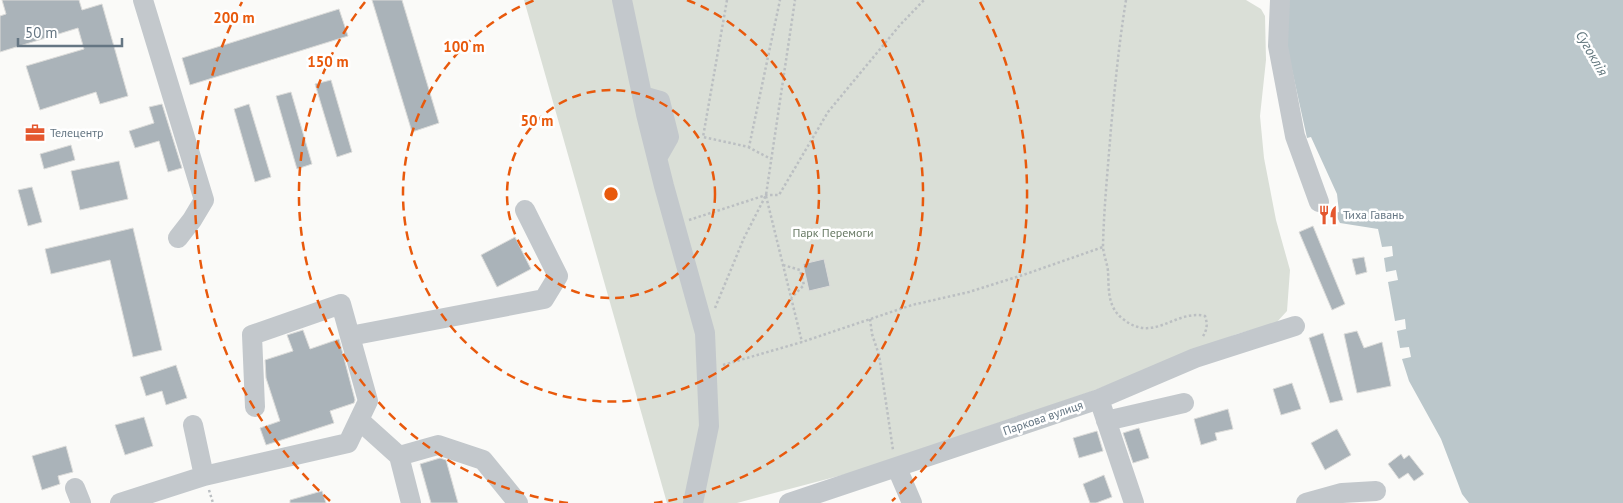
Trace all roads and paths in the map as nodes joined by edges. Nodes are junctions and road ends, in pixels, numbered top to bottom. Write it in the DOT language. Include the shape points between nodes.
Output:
graph roads {
  1 [pos="142,0"];
  2 [pos="622,0"];
  3 [pos="727,0"];
  4 [pos="780,0"];
  5 [pos="795,0"];
  6 [pos="924,0"];
  7 [pos="1126,0"];
  8 [pos="1280,0"];
  9 [pos="748,146"];
  10 [pos="771,159"];
  11 [pos="766,194"];
  12 [pos="1319,202"];
  13 [pos="525,210"];
  14 [pos="675,225"];
  15 [pos="178,238"];
  16 [pos="1103,247"];
  17 [pos="783,265"];
  18 [pos="791,298"];
  19 [pos="870,319"];
  20 [pos="1295,326"];
  21 [pos="705,333"];
  22 [pos="350,336"];
  23 [pos="802,342"];
  24 [pos="1197,344"];
  25 [pos="706,370"];
  26 [pos="1099,399"];
  27 [pos="1184,403"];
  28 [pos="254,407"];
  29 [pos="359,420"];
  30 [pos="1106,421"];
  31 [pos="193,425"];
  32 [pos="399,456"];
  33 [pos="896,468"];
  34 [pos="204,476"];
  35 [pos="1376,490"];
  36 [pos="1345,498"];
  37 [pos="120,503"];
  38 [pos="411,503"];
  39 [pos="518,503"];
  40 [pos="693,503"];
  41 [pos="789,503"];
  42 [pos="912,503"];
  43 [pos="1134,503"];
  44 [pos="1306,503"];
  1 -- 15 [label="street" via="204,200"];
  2 -- 14 [label="street" via="642,96"];
  3 -- 9 [label="path" via="703,137"];
  4 -- 9 [label="path"];
  5 -- 10 [label="path"];
  6 -- 11 [label="path" via="828,112 779,195"];
  7 -- 16 [label="path" via="1119,42"];
  8 -- 12 [label="street" via="1278,46 1288,100 1295,136"];
  9 -- 10 [label="path"];
  10 -- 11 [label="path"];
  11 -- 14 [label="path"];
  11 -- 17 [label="path"];
  11 -- 21 [label="path"];
  13 -- 22 [label="street" via="558,276 544,299"];
  14 -- 21 [label="street"];
  16 -- 19 [label="path" via="969,292"];
  16 -- 24 [label="path" via="1113,310 1135,327 1148,328 1161,327 1185,316 1205,316 1206,332"];
  17 -- 18 [label="path"];
  17 -- 18 [label="path" via="800,270 804,284"];
  18 -- 23 [label="path"];
  19 -- 23 [label="path"];
  19 -- 33 [label="path" via="879,355"];
  20 -- 26 [label="street, Паркова вулиця" via="1188,361"];
  21 -- 25 [label="street"];
  22 -- 28 [label="street" via="341,304 252,335"];
  22 -- 29 [label="street" via="368,401"];
  23 -- 25 [label="path"];
  25 -- 40 [label="street" via="709,426"];
  26 -- 30 [label="street"];
  26 -- 33 [label="street, Паркова вулиця"];
  27 -- 30 [label="street"];
  29 -- 32 [label="street"];
  29 -- 34 [label="street" via="348,443"];
  30 -- 43 [label="street"];
  31 -- 34 [label="street"];
  32 -- 38 [label="street"];
  32 -- 39 [label="street" via="438,446 483,460"];
  33 -- 41 [label="street, Паркова вулиця"];
  33 -- 42 [label="street"];
  34 -- 37 [label="street"];
  35 -- 36 [label="street"];
  36 -- 44 [label="street"];
}
